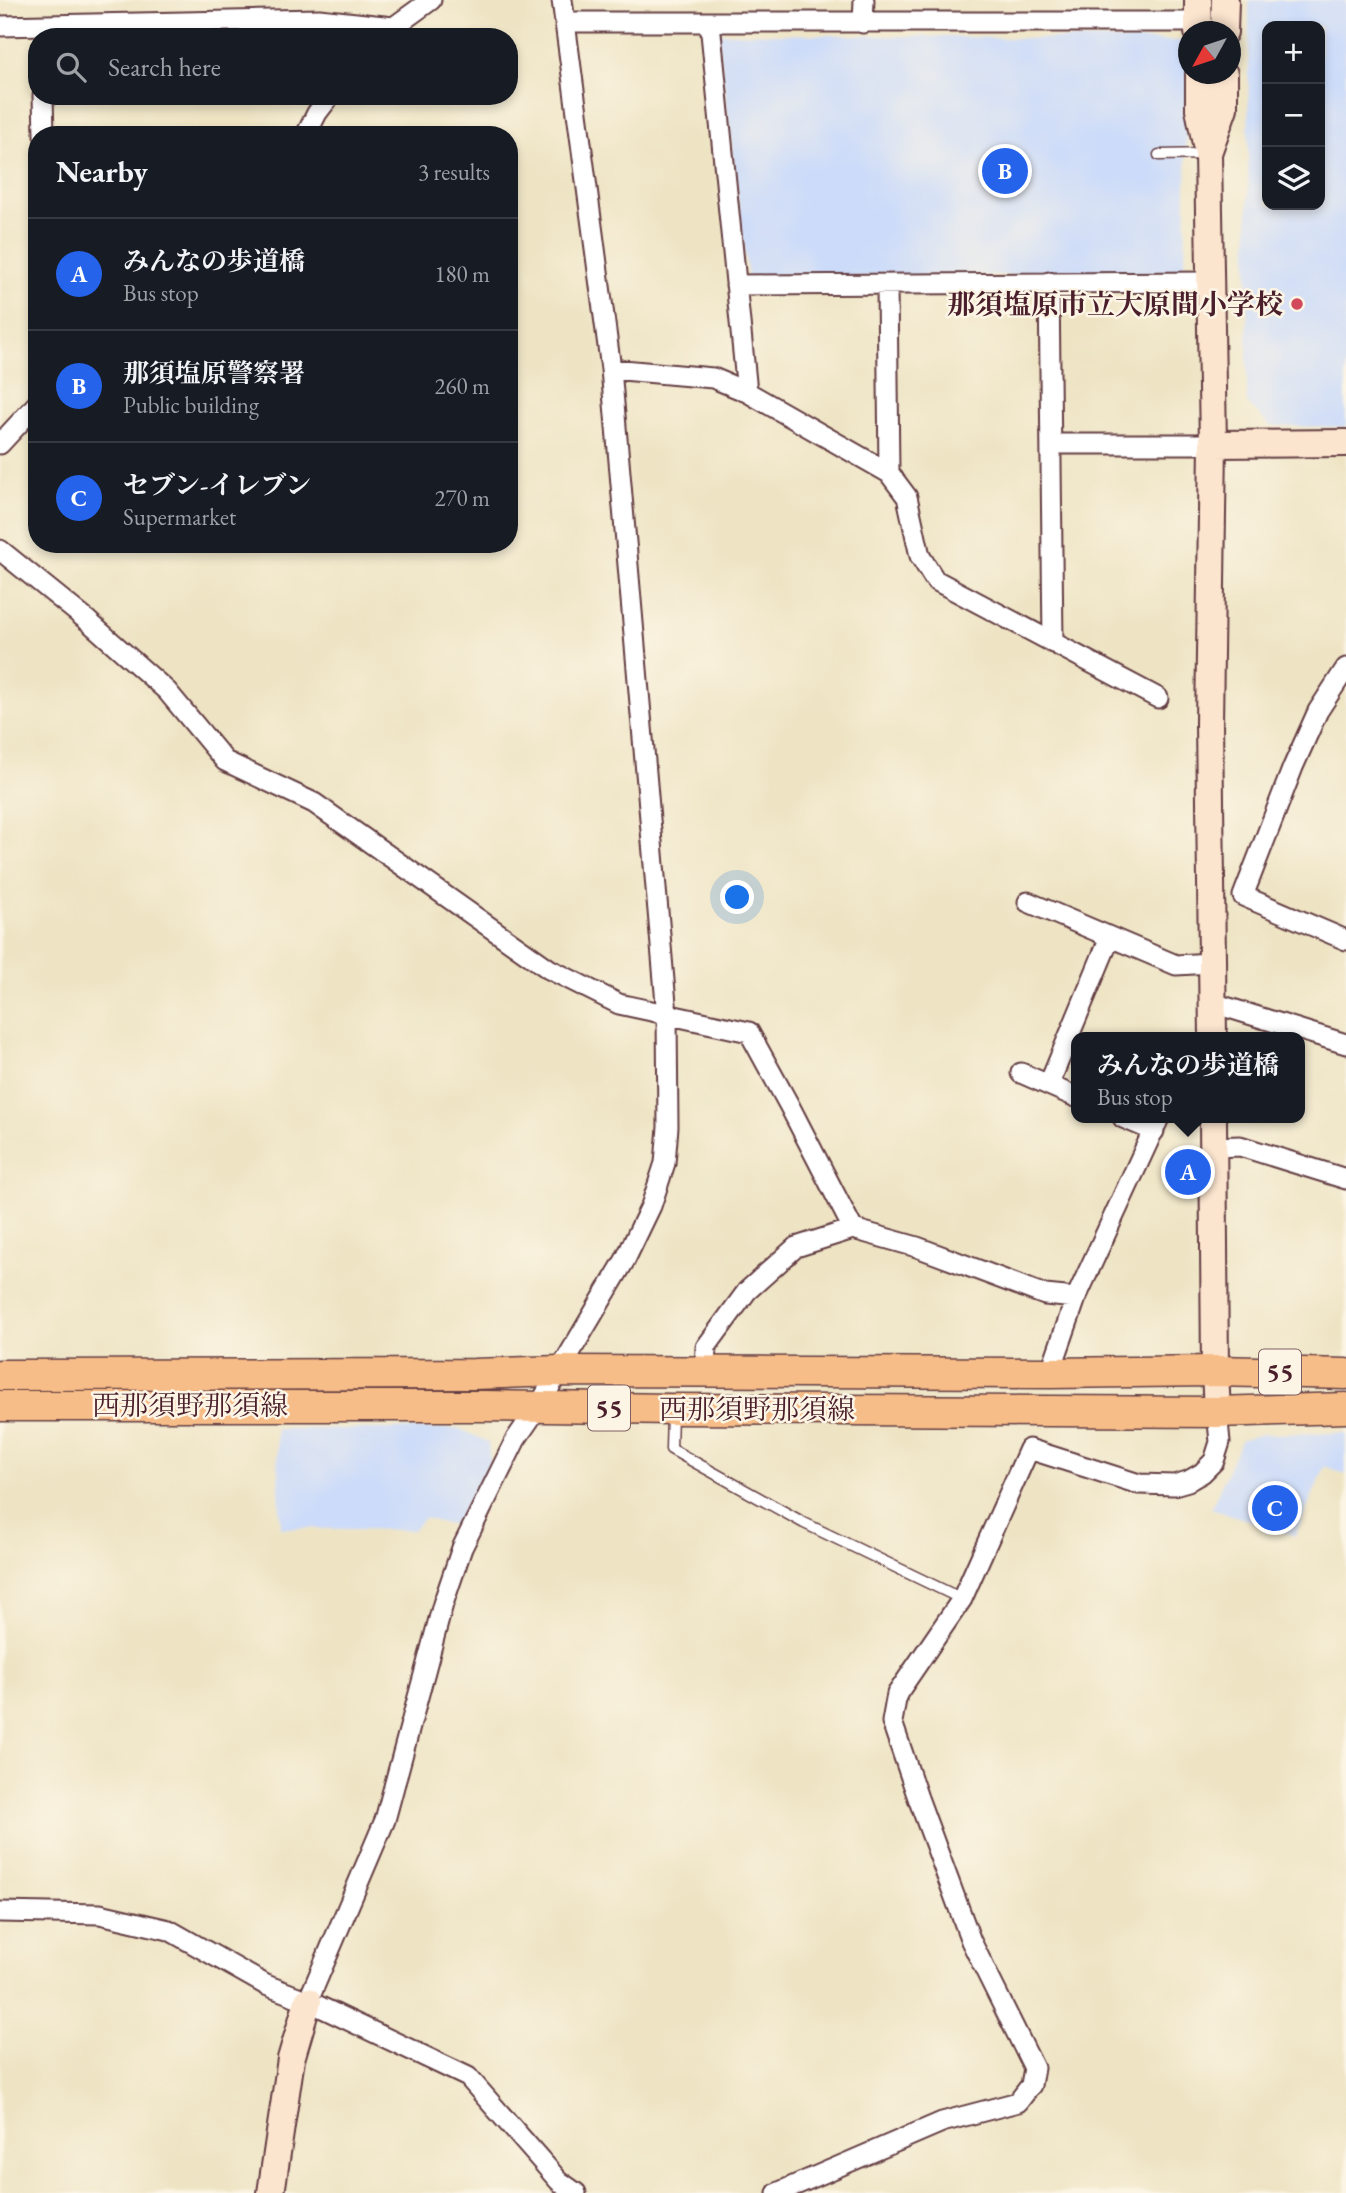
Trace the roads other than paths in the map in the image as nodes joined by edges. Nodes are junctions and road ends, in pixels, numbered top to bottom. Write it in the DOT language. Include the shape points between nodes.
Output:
graph roads {
  1 [pos="431,0"];
  2 [pos="562,0"];
  3 [pos="864,0"];
  4 [pos="1225,0"];
  5 [pos="1198,18"];
  6 [pos="1224,21"];
  7 [pos="565,22"];
  8 [pos="710,23"];
  9 [pos="863,23"];
  10 [pos="0,26"];
  11 [pos="88,28"];
  12 [pos="365,28"];
  13 [pos="392,28"];
  14 [pos="28,29"];
  15 [pos="1199,84"];
  16 [pos="1224,84"];
  17 [pos="43,105"];
  18 [pos="324,105"];
  19 [pos="44,126"];
  20 [pos="310,126"];
  21 [pos="1208,154"];
  22 [pos="1159,155"];
  23 [pos="1049,282"];
  24 [pos="1209,282"];
  25 [pos="736,285"];
  26 [pos="887,285"];
  27 [pos="611,369"];
  28 [pos="747,392"];
  29 [pos="28,414"];
  30 [pos="1346,443"];
  31 [pos="0,444"];
  32 [pos="1052,444"];
  33 [pos="1213,444"];
  34 [pos="889,473"];
  35 [pos="0,550"];
  36 [pos="1053,643"];
  37 [pos="1346,668"];
  38 [pos="1158,698"];
  39 [pos="1028,902"];
  40 [pos="1110,937"];
  41 [pos="1346,940"];
  42 [pos="1212,963"];
  43 [pos="1213,1003"];
  44 [pos="667,1015"];
  45 [pos="1213,1032"];
  46 [pos="1346,1044"];
  47 [pos="1021,1073"];
  48 [pos="1049,1084"];
  49 [pos="1071,1095"];
  50 [pos="1213,1123"];
  51 [pos="1157,1124"];
  52 [pos="1213,1147"];
  53 [pos="1346,1180"];
  54 [pos="853,1229"];
  55 [pos="1076,1298"];
  56 [pos="559,1371"];
  57 [pos="1215,1371"];
  58 [pos="705,1372"];
  59 [pos="1050,1373"];
  60 [pos="1346,1374"];
  61 [pos="0,1375"];
  62 [pos="0,1406"];
  63 [pos="538,1407"];
  64 [pos="1346,1408"];
  65 [pos="672,1409"];
  66 [pos="1217,1412"];
  67 [pos="962,1599"];
  68 [pos="0,1912"];
  69 [pos="307,2001"];
  70 [pos="271,2193"];
  71 [pos="576,2193"];
  72 [pos="777,2193"];
  1 -- 13 [label="street"];
  2 -- 7 [label="street"];
  3 -- 9 [label="street"];
  4 -- 6 [label="street"];
  5 -- 9 [label="street"];
  7 -- 8 [label="street"];
  7 -- 27 [label="street"];
  8 -- 9 [label="street"];
  8 -- 25 [label="street"];
  10 -- 14 [label="street"];
  11 -- 12 [label="street" via="318,19"];
  15 -- 21 [label="street"];
  16 -- 21 [label="street" via="1224,108"];
  17 -- 19 [label="street"];
  18 -- 20 [label="street"];
  21 -- 22 [label="lane"];
  21 -- 24 [label="street"];
  23 -- 24 [label="street"];
  23 -- 26 [label="street"];
  23 -- 32 [label="street"];
  24 -- 33 [label="street"];
  25 -- 26 [label="street"];
  25 -- 28 [label="street"];
  26 -- 34 [label="street"];
  27 -- 28 [label="street" via="713,378"];
  27 -- 44 [label="street"];
  28 -- 34 [label="street"];
  29 -- 31 [label="street"];
  30 -- 33 [label="street"];
  32 -- 33 [label="street"];
  32 -- 36 [label="street"];
  33 -- 42 [label="street"];
  34 -- 36 [label="street" via="906,497 920,556 935,580"];
  35 -- 44 [label="street" via="167,691 225,761 314,803 549,969 619,1004"];
  36 -- 38 [label="street"];
  37 -- 41 [label="street" via="1318,711 1243,896"];
  39 -- 40 [label="street"];
  40 -- 42 [label="street" via="1175,965"];
  40 -- 48 [label="street"];
  42 -- 43 [label="street"];
  43 -- 45 [label="street"];
  43 -- 46 [label="street"];
  44 -- 54 [label="street" via="749,1032"];
  44 -- 56 [label="street" via="665,1163 625,1260"];
  47 -- 48 [label="street"];
  48 -- 49 [label="street"];
  50 -- 52 [label="street"];
  51 -- 55 [label="street"];
  52 -- 53 [label="street" via="1240,1146"];
  52 -- 57 [label="street"];
  54 -- 55 [label="street" via="917,1247 1045,1295"];
  54 -- 58 [label="street" via="796,1247 747,1291 706,1347"];
  55 -- 59 [label="street"];
  56 -- 58 [label="main road, 西那須野那須線 / 55"];
  56 -- 61 [label="main road, 西那須野那須線 / 55"];
  56 -- 63 [label="street"];
  57 -- 59 [label="main road, 西那須野那須線 / 55"];
  57 -- 60 [label="main road, 西那須野那須線 / 55"];
  57 -- 66 [label="street"];
  58 -- 59 [label="main road, 西那須野那須線 / 55"];
  62 -- 63 [label="main road, 西那須野那須線 / 55"];
  63 -- 65 [label="main road, 西那須野那須線 / 55"];
  63 -- 69 [label="street" via="516,1438 462,1548 385,1820"];
  64 -- 66 [label="main road, 西那須野那須線 / 55"];
  65 -- 66 [label="main road, 西那須野那須線 / 55"];
  65 -- 67 [label="lane" via="671,1449 804,1522"];
  66 -- 67 [label="street" via="1220,1443 1214,1461 1202,1474 1174,1485 1139,1484 1029,1450"];
  67 -- 72 [label="street" via="897,1694 892,1723 971,1941 1034,2068 1031,2085 1018,2102 942,2122"];
  68 -- 69 [label="street" via="100,1914 169,1930 266,1985"];
  69 -- 70 [label="street" via="291,2059"];
  69 -- 71 [label="street" via="468,2077 558,2181"];
}
